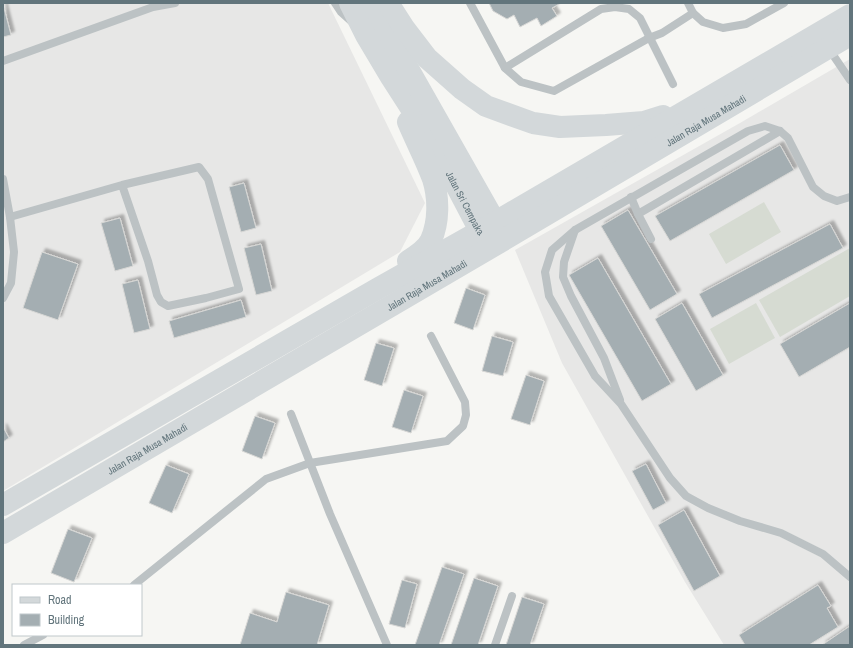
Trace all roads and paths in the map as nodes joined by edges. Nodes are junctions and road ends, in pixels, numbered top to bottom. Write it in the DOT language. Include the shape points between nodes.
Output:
graph roads {
  1 [pos="175,3"];
  2 [pos="335,3"];
  3 [pos="350,3"];
  4 [pos="373,3"];
  5 [pos="388,3"];
  6 [pos="470,3"];
  7 [pos="688,3"];
  8 [pos="784,3"];
  9 [pos="155,5"];
  10 [pos="693,13"];
  11 [pos="850,15"];
  12 [pos="366,34"];
  13 [pos="850,35"];
  14 [pos="649,38"];
  15 [pos="828,47"];
  16 [pos="3,61"];
  17 [pos="504,68"];
  18 [pos="849,76"];
  19 [pos="391,77"];
  20 [pos="673,84"];
  21 [pos="692,107"];
  22 [pos="780,131"];
  23 [pos="3,179"];
  24 [pos="122,185"];
  25 [pos="631,197"];
  26 [pos="850,197"];
  27 [pos="638,214"];
  28 [pos="10,217"];
  29 [pos="575,230"];
  30 [pos="490,233"];
  31 [pos="651,240"];
  32 [pos="376,289"];
  33 [pos="3,298"];
  34 [pos="431,336"];
  35 [pos="621,404"];
  36 [pos="291,414"];
  37 [pos="310,463"];
  38 [pos="3,505"];
  39 [pos="3,533"];
  40 [pos="850,577"];
  41 [pos="135,584"];
  42 [pos="512,596"];
  43 [pos="41,636"];
  44 [pos="24,645"];
  45 [pos="387,645"];
  46 [pos="495,645"];
  1 -- 9 [label="lane"];
  2 -- 12 [label="lane" via="341,12"];
  3 -- 12 [label="main road, Jalan Sri Cempaka"];
  4 -- 30 [label="main road, Jalan Sri Cempaka"];
  5 -- 21 [label="main road" via="427,58 462,89 486,106 533,123 560,127 644,122"];
  6 -- 17 [label="lane"];
  7 -- 10 [label="lane"];
  8 -- 10 [label="lane" via="746,24 723,28 703,22"];
  9 -- 16 [label="lane"];
  10 -- 14 [label="lane" via="662,33"];
  11 -- 21 [label="main road, Jalan Raja Musa Mahadi"];
  12 -- 19 [label="main road, Jalan Sri Cempaka"];
  13 -- 15 [label="main road, Jalan Raja Musa Mahadi"];
  14 -- 17 [label="lane" via="554,91 521,82"];
  14 -- 17 [label="lane" via="640,18 629,9 601,9"];
  14 -- 20 [label="lane"];
  15 -- 18 [label="lane"];
  15 -- 30 [label="main road, Jalan Raja Musa Mahadi"];
  19 -- 30 [label="main road, Jalan Sri Cempaka"];
  19 -- 32 [label="main road" via="433,180 437,220 430,242 418,255 382,278"];
  21 -- 30 [label="main road, Jalan Raja Musa Mahadi"];
  22 -- 25 [label="lane" via="765,126 748,131"];
  22 -- 26 [label="lane" via="788,138 813,187 837,202"];
  22 -- 27 [label="lane"];
  23 -- 28 [label="lane"];
  24 -- 24 [label="lane" via="161,302 168,306 239,289 208,179 199,167"];
  24 -- 28 [label="lane"];
  25 -- 27 [label="lane"];
  25 -- 29 [label="lane"];
  27 -- 31 [label="lane"];
  28 -- 33 [label="lane" via="14,252 11,283"];
  29 -- 35 [label="lane" via="564,262 564,277 571,296 604,358"];
  29 -- 35 [label="lane" via="552,250 546,272 549,296 595,376"];
  30 -- 32 [label="main road, Jalan Raja Musa Mahadi"];
  30 -- 39 [label="main road, Jalan Raja Musa Mahadi"];
  32 -- 38 [label="main road, Jalan Raja Musa Mahadi"];
  34 -- 37 [label="lane" via="464,402 466,415 463,426 447,441"];
  35 -- 40 [label="lane" via="670,478 686,496 740,521 781,533 802,543 823,554"];
  36 -- 37 [label="lane"];
  37 -- 41 [label="lane" via="266,479"];
  37 -- 45 [label="lane"];
  42 -- 46 [label="lane"];
  43 -- 44 [label="lane"];
}
